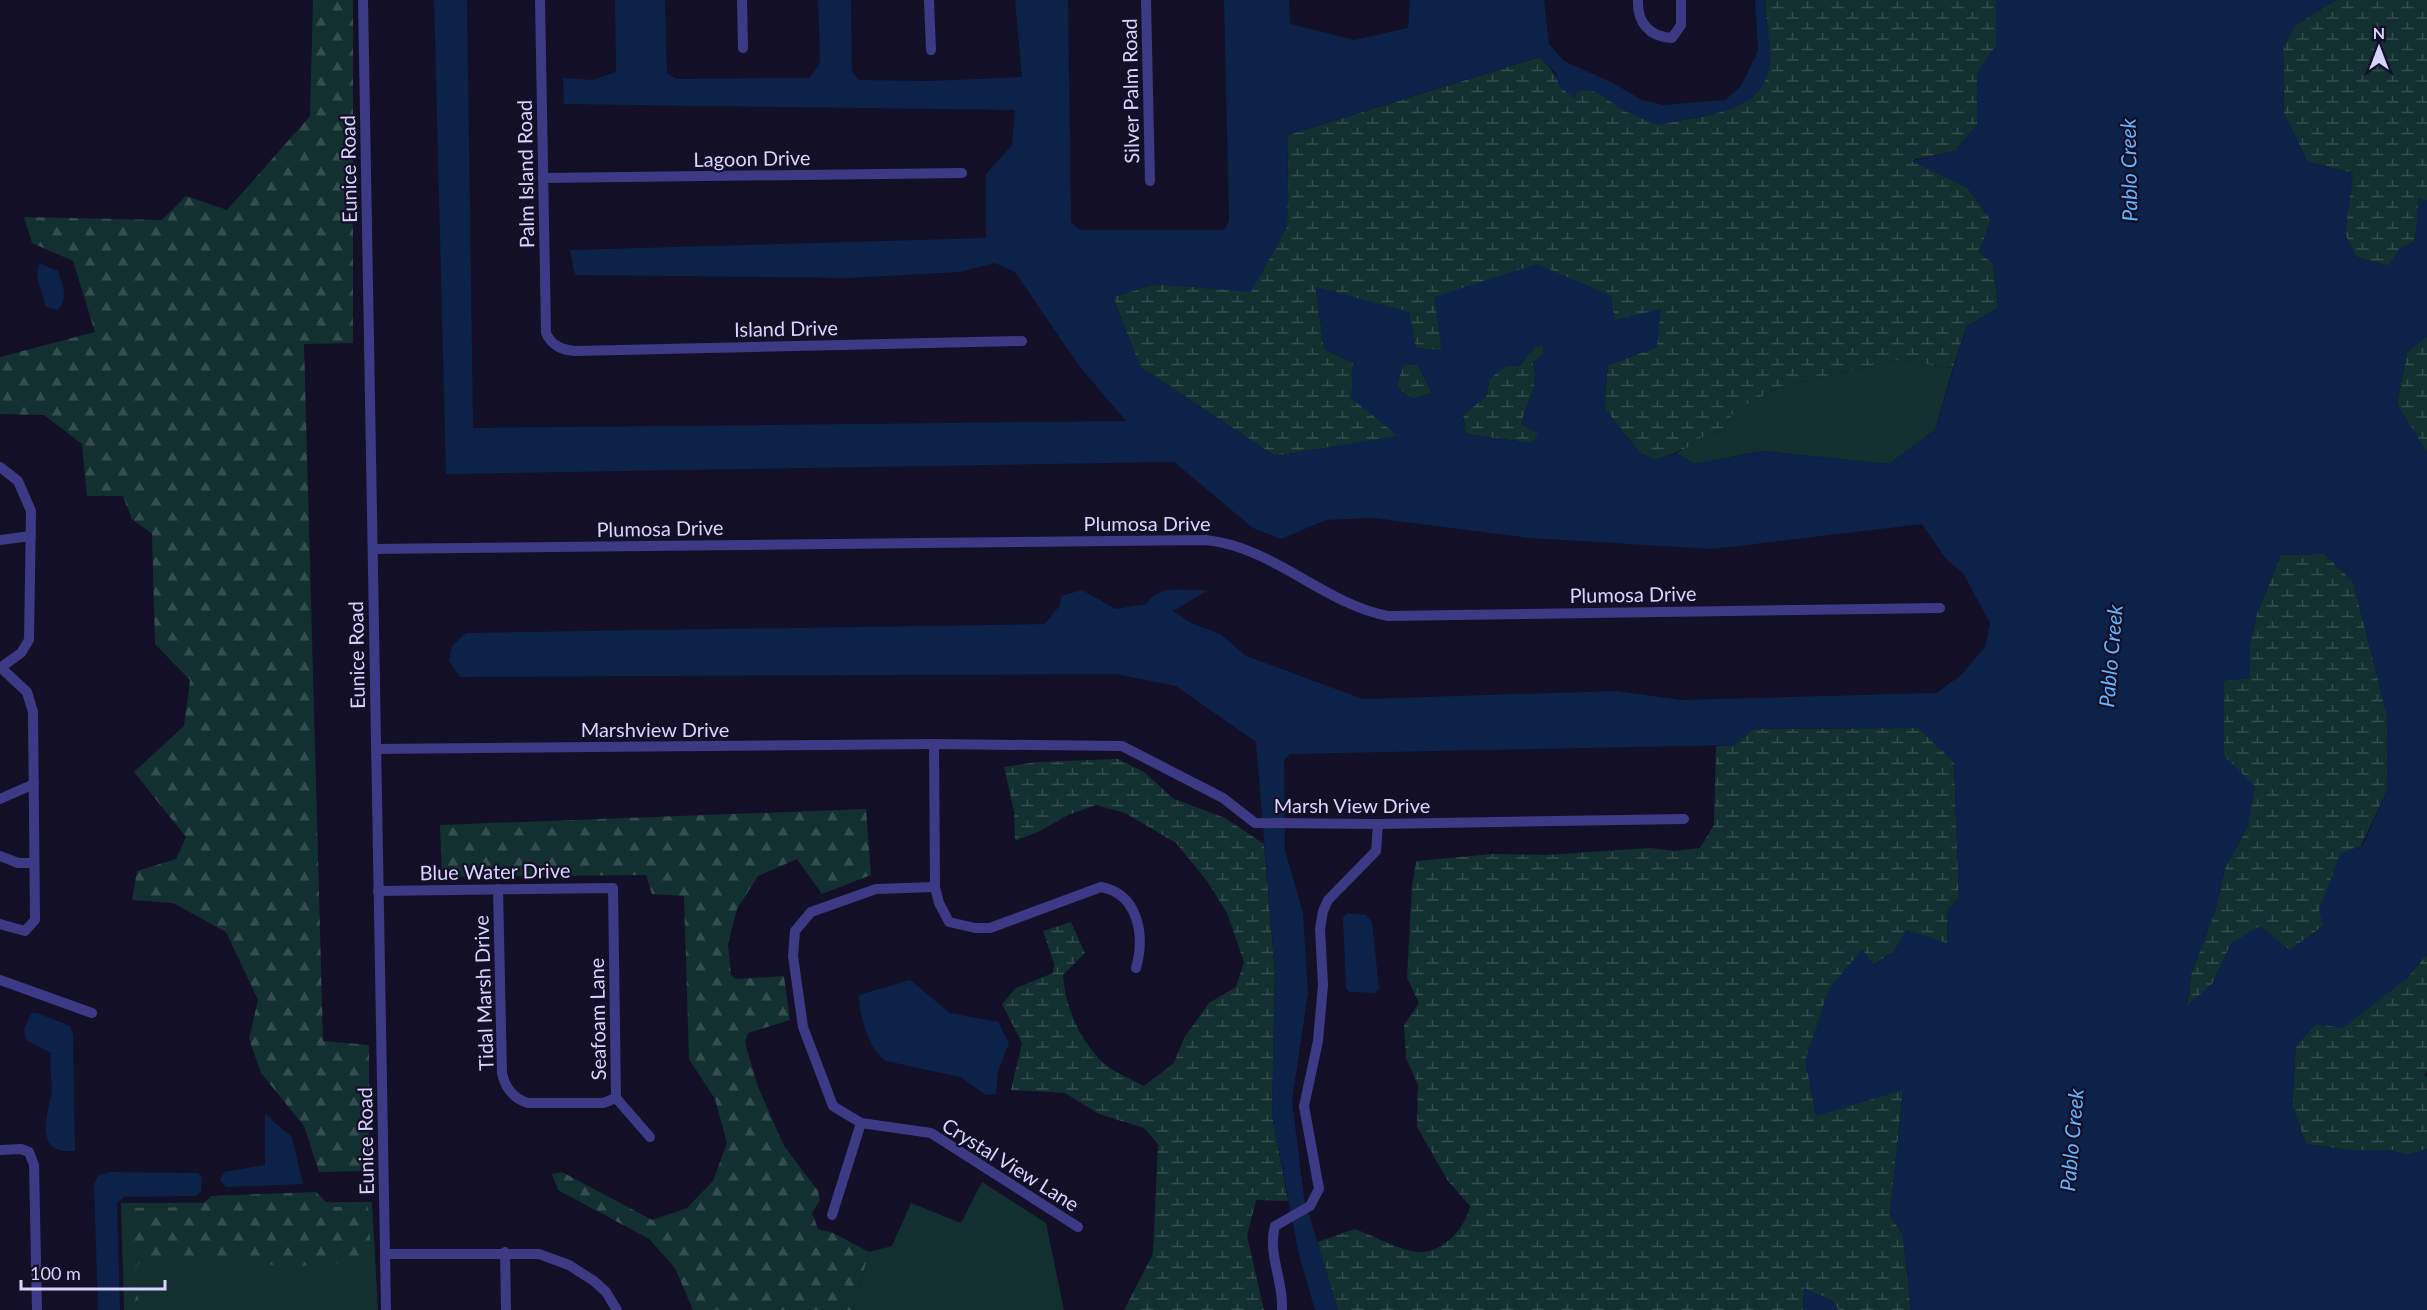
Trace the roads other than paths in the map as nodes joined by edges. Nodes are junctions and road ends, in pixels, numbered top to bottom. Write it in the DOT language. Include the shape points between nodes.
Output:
graph roads {
  1 [pos="363,0"];
  2 [pos="540,0"];
  3 [pos="742,0"];
  4 [pos="929,0"];
  5 [pos="1146,0"];
  6 [pos="1638,0"];
  7 [pos="1681,0"];
  8 [pos="743,48"];
  9 [pos="931,50"];
  10 [pos="962,173"];
  11 [pos="543,178"];
  12 [pos="1150,181"];
  13 [pos="1022,341"];
  14 [pos="552,344"];
  15 [pos="0,467"];
  16 [pos="31,536"];
  17 [pos="0,540"];
  18 [pos="373,549"];
  19 [pos="1940,608"];
  20 [pos="0,668"];
  21 [pos="934,744"];
  22 [pos="376,749"];
  23 [pos="34,784"];
  24 [pos="0,799"];
  25 [pos="1684,819"];
  26 [pos="1378,824"];
  27 [pos="0,856"];
  28 [pos="34,863"];
  29 [pos="935,887"];
  30 [pos="613,888"];
  31 [pos="498,889"];
  32 [pos="378,891"];
  33 [pos="0,924"];
  34 [pos="1136,968"];
  35 [pos="0,980"];
  36 [pos="92,1013"];
  37 [pos="616,1098"];
  38 [pos="861,1123"];
  39 [pos="650,1137"];
  40 [pos="0,1150"];
  41 [pos="832,1215"];
  42 [pos="1078,1227"];
  43 [pos="505,1252"];
  44 [pos="386,1254"];
  45 [pos="37,1310"];
  46 [pos="386,1310"];
  47 [pos="506,1310"];
  48 [pos="617,1310"];
  49 [pos="1282,1310"];
  1 -- 18 [label="street, Eunice Road"];
  2 -- 11 [label="street, Palm Island Road"];
  3 -- 8 [label="street"];
  4 -- 9 [label="street"];
  5 -- 12 [label="street, Silver Palm Road"];
  6 -- 7 [label="street" via="1642,22 1663,38 1672,38 1681,25"];
  10 -- 11 [label="street, Lagoon Drive"];
  11 -- 14 [label="street, Palm Island Road" via="546,333"];
  13 -- 14 [label="street, Island Drive" via="576,351"];
  15 -- 16 [label="street" via="11,473 24,490 31,511"];
  16 -- 17 [label="street"];
  16 -- 20 [label="street" via="29,640 21,653"];
  18 -- 19 [label="street, Plumosa Drive" via="1206,540 1251,550 1360,608 1388,616"];
  18 -- 22 [label="street, Eunice Road"];
  20 -- 23 [label="street" via="20,683 32,703"];
  21 -- 22 [label="street, Marshview Drive"];
  21 -- 26 [label="street, Marsh View Drive" via="1122,746 1223,798 1255,823"];
  21 -- 29 [label="street"];
  22 -- 32 [label="street, Eunice Road"];
  23 -- 24 [label="street"];
  23 -- 28 [label="street"];
  25 -- 26 [label="street, Marsh View Drive"];
  26 -- 49 [label="street" via="1376,851 1328,900 1323,911 1318,1041 1304,1106 1319,1189 1310,1206 1275,1226"];
  27 -- 28 [label="street" via="18,863"];
  28 -- 33 [label="street" via="32,927 25,931"];
  29 -- 34 [label="street" via="949,922 975,928 990,928 1101,887 1114,890 1127,900 1139,926 1141,949"];
  29 -- 38 [label="street, Crystal View Lane" via="876,889 812,912 795,931 793,956 803,1027 833,1106"];
  30 -- 31 [label="street, Blue Water Drive"];
  30 -- 37 [label="street, Seafoam Lane"];
  31 -- 32 [label="street, Blue Water Drive"];
  31 -- 37 [label="street, Tidal Marsh Drive" via="501,1073 507,1089 518,1100 528,1102 603,1103"];
  32 -- 44 [label="street, Eunice Road"];
  35 -- 36 [label="street"];
  37 -- 39 [label="street, Seafoam Lane"];
  38 -- 41 [label="street"];
  38 -- 42 [label="street, Crystal View Lane" via="931,1133"];
  40 -- 45 [label="street" via="29,1152 34,1165"];
  43 -- 44 [label="street"];
  43 -- 47 [label="street"];
  43 -- 48 [label="street" via="553,1257 594,1281"];
  44 -- 46 [label="street, Eunice Road"];
}
